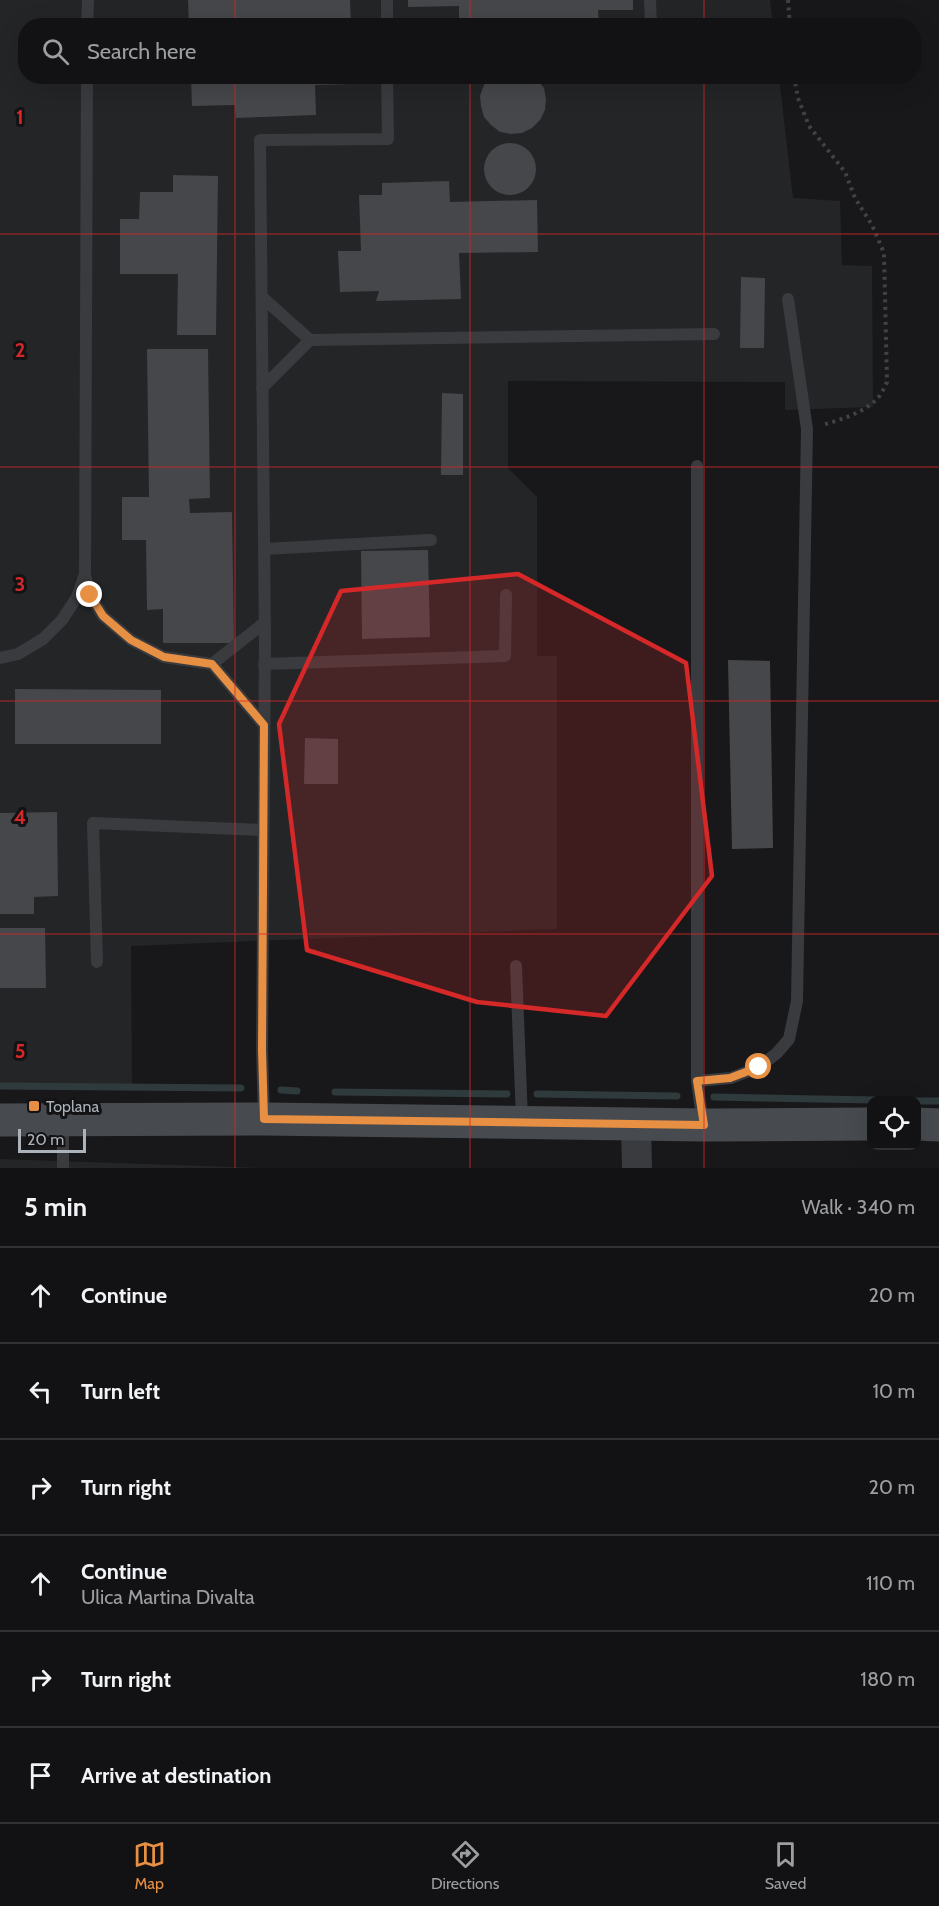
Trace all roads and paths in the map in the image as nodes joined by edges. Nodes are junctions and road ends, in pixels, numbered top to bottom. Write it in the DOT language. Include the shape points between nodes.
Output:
graph roads {
  1 [pos="87,0"];
  2 [pos="387,0"];
  3 [pos="650,0"];
  4 [pos="788,0"];
  5 [pos="87,18"];
  6 [pos="387,18"];
  7 [pos="651,18"];
  8 [pos="789,18"];
  9 [pos="87,84"];
  10 [pos="387,84"];
  11 [pos="795,84"];
  12 [pos="262,297"];
  13 [pos="788,299"];
  14 [pos="714,334"];
  15 [pos="310,340"];
  16 [pos="262,388"];
  17 [pos="807,429"];
  18 [pos="697,466"];
  19 [pos="431,540"];
  20 [pos="264,549"];
  21 [pos="85,574"];
  22 [pos="506,595"];
  23 [pos="264,623"];
  24 [pos="0,658"];
  25 [pos="212,664"];
  26 [pos="264,664"];
  27 [pos="264,725"];
  28 [pos="263,830"];
  29 [pos="97,962"];
  30 [pos="516,966"];
  31 [pos="697,1081"];
  32 [pos="264,1119"];
  33 [pos="0,1120"];
  34 [pos="63,1120"];
  35 [pos="522,1122"];
  36 [pos="636,1124"];
  37 [pos="867,1124"];
  38 [pos="921,1124"];
  39 [pos="704,1125"];
  40 [pos="939,1125"];
  41 [pos="63,1168"];
  42 [pos="637,1168"];
  1 -- 5 [label="lane"];
  2 -- 6 [label="lane"];
  3 -- 7 [label="lane"];
  4 -- 8 [label="path"];
  9 -- 21 [label="lane"];
  10 -- 12 [label="lane" via="388,139 261,140"];
  11 -- 17 [label="path" via="809,126 845,172 884,253 887,382 878,399 860,411"];
  12 -- 15 [label="lane"];
  12 -- 16 [label="lane"];
  13 -- 17 [label="lane"];
  14 -- 15 [label="lane"];
  15 -- 16 [label="lane"];
  16 -- 20 [label="lane"];
  17 -- 31 [label="lane" via="797,1001 789,1039 777,1053 759,1067 730,1078"];
  18 -- 31 [label="lane"];
  19 -- 20 [label="lane"];
  20 -- 23 [label="lane"];
  21 -- 24 [label="lane" via="77,597 43,639 18,654"];
  21 -- 25 [label="lane" via="90,595 103,616 131,640 164,657"];
  22 -- 26 [label="lane" via="505,656"];
  23 -- 25 [label="lane"];
  23 -- 26 [label="lane"];
  25 -- 27 [label="lane"];
  26 -- 27 [label="lane"];
  27 -- 28 [label="lane"];
  28 -- 29 [label="lane" via="93,823"];
  28 -- 32 [label="lane"];
  30 -- 35 [label="lane"];
  31 -- 39 [label="lane"];
  32 -- 34 [label="main road"];
  32 -- 35 [label="main road"];
  33 -- 34 [label="main road"];
  34 -- 41 [label="lane"];
  35 -- 36 [label="main road"];
  36 -- 39 [label="main road"];
  36 -- 42 [label="street"];
  37 -- 39 [label="main road"];
  38 -- 40 [label="main road"];
}
